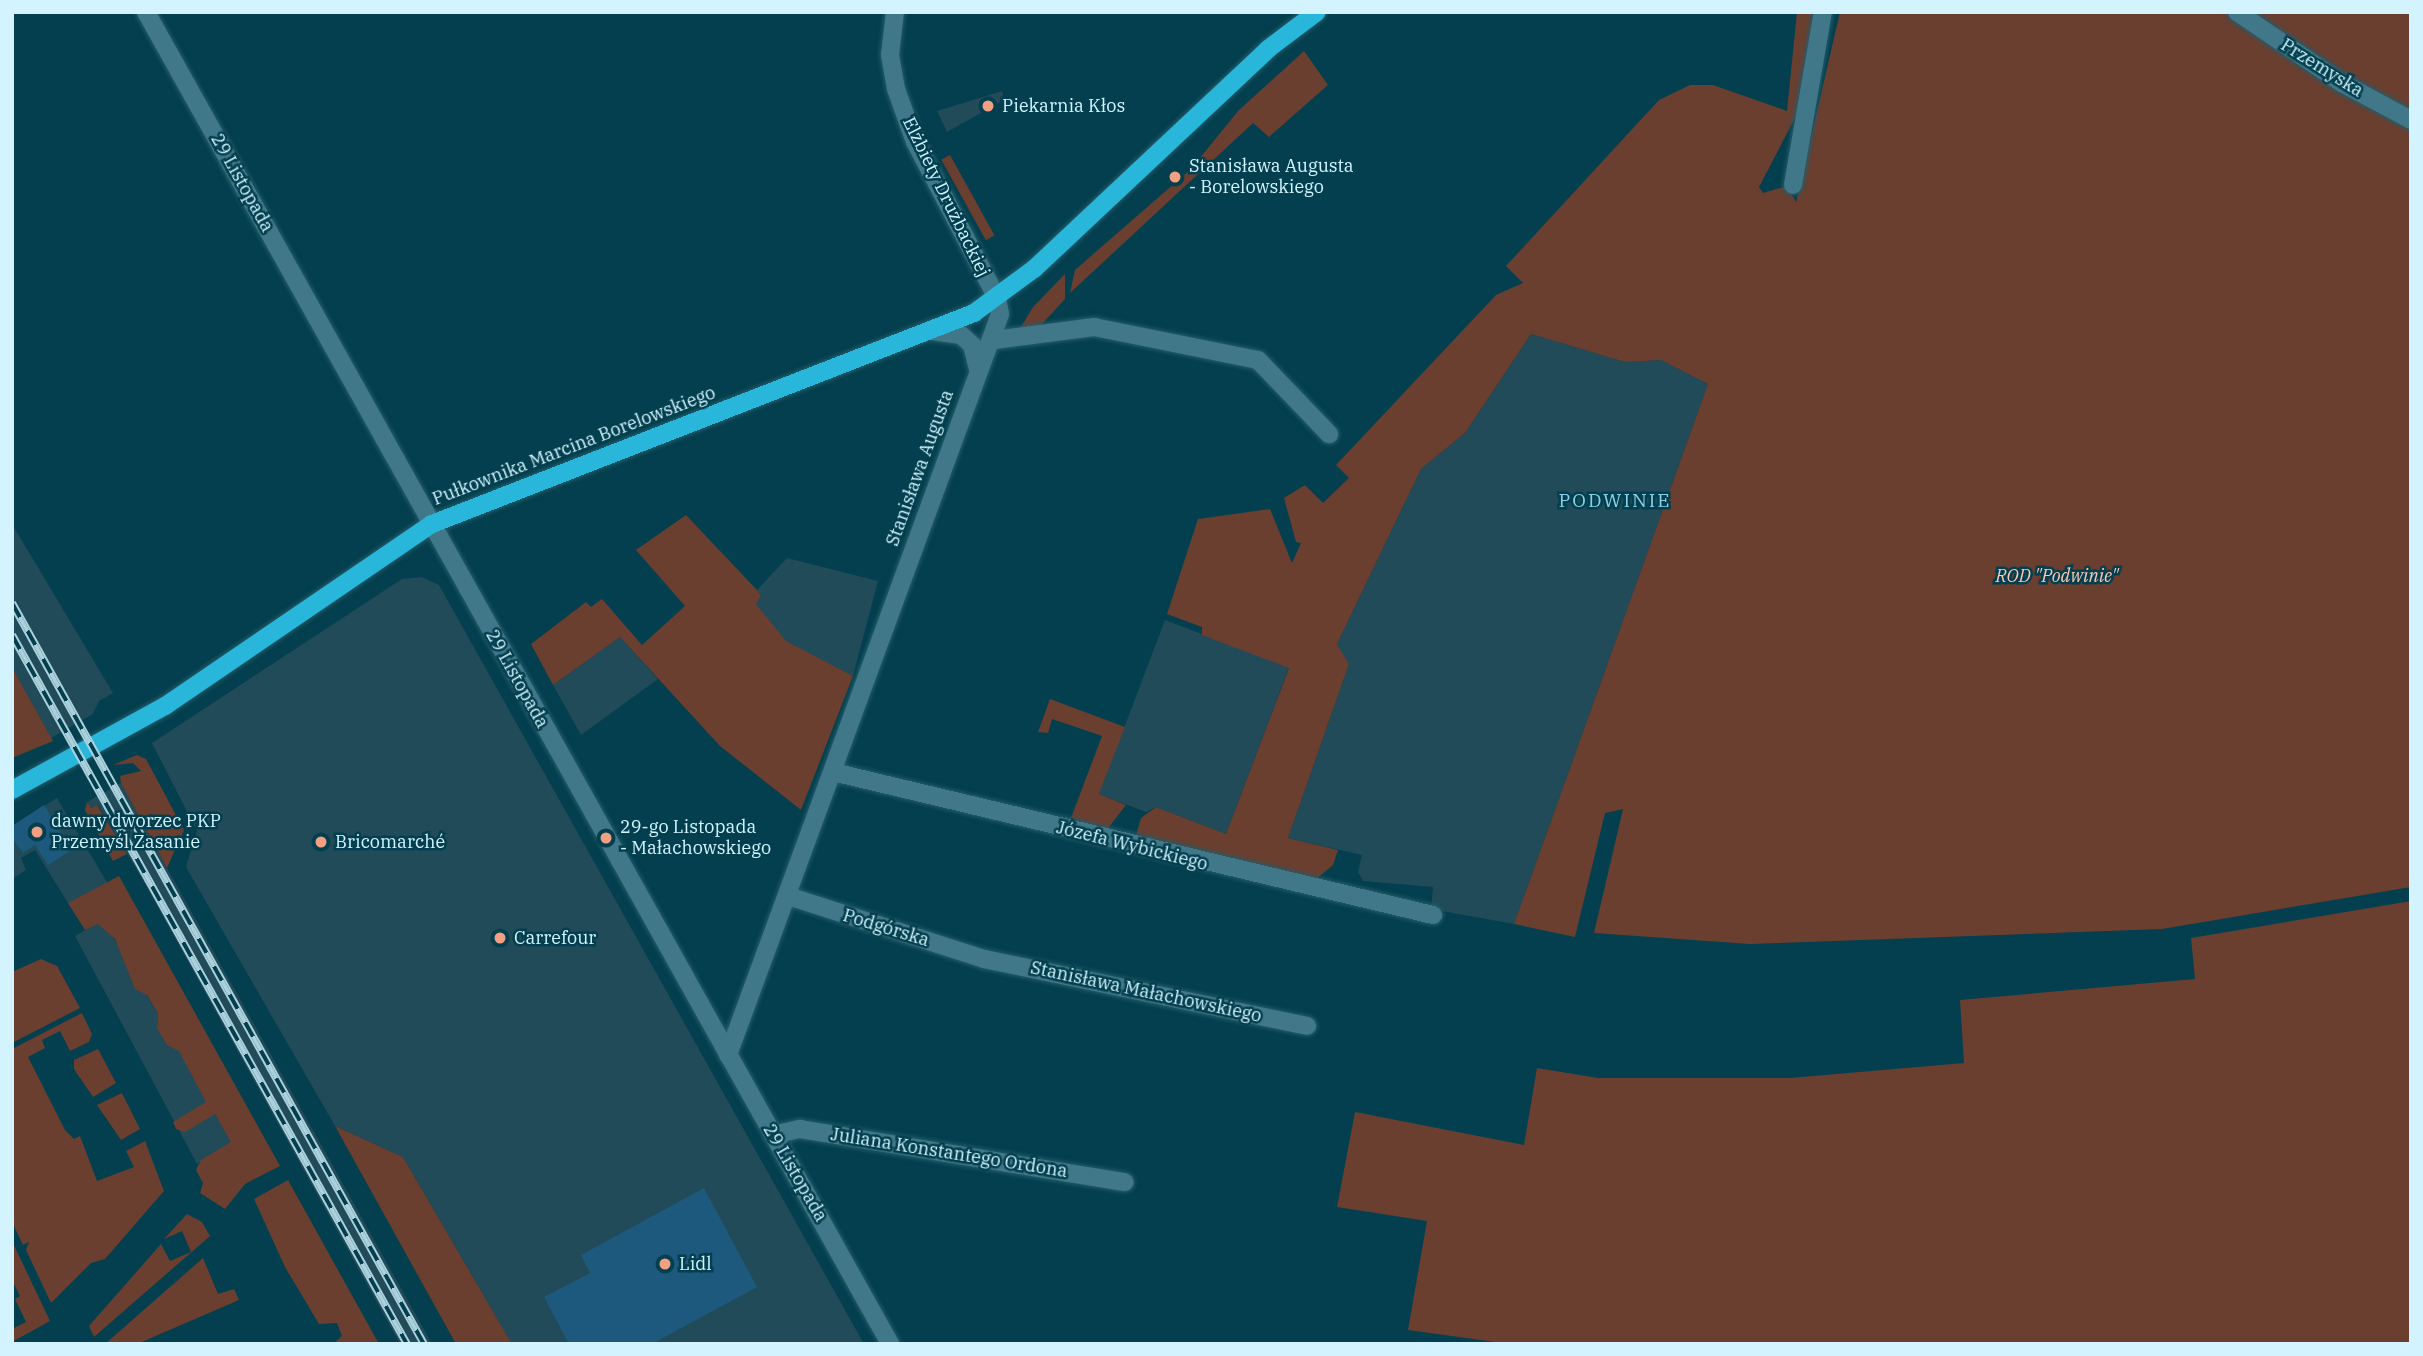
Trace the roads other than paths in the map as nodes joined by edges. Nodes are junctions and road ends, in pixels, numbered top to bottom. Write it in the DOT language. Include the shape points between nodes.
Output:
graph roads {
  1 [pos="146,12"];
  2 [pos="895,12"];
  3 [pos="1317,12"];
  4 [pos="1823,12"];
  5 [pos="2237,12"];
  6 [pos="2411,120"];
  7 [pos="1793,185"];
  8 [pos="997,298"];
  9 [pos="932,331"];
  10 [pos="994,340"];
  11 [pos="978,369"];
  12 [pos="1329,434"];
  13 [pos="432,524"];
  14 [pos="833,772"];
  15 [pos="12,790"];
  16 [pos="788,896"];
  17 [pos="1433,915"];
  18 [pos="984,959"];
  19 [pos="1307,1026"];
  20 [pos="729,1055"];
  21 [pos="772,1135"];
  22 [pos="1125,1182"];
  23 [pos="890,1344"];
  1 -- 13 [label="street, 29 Listopada"];
  2 -- 8 [label="street, Elżbiety Drużbackiej" via="890,55 915,142"];
  3 -- 8 [label="main road" via="1268,49 1071,237"];
  4 -- 7 [label="street"];
  5 -- 6 [label="street, Przemyska" via="2342,83"];
  8 -- 9 [label="main road, Pułkownika Marcina Borelowskiego"];
  8 -- 10 [label="street, Stanisława Augusta"];
  9 -- 11 [label="street" via="961,335 972,345"];
  9 -- 13 [label="main road, Pułkownika Marcina Borelowskiego"];
  10 -- 11 [label="street, Stanisława Augusta"];
  10 -- 12 [label="street" via="1009,342 1094,327 1258,360"];
  11 -- 14 [label="street, Stanisława Augusta"];
  13 -- 15 [label="main road, Pułkownika Marcina Borelowskiego" via="194,687"];
  13 -- 20 [label="street, 29 Listopada"];
  14 -- 16 [label="street, Stanisława Augusta"];
  14 -- 17 [label="street, Józefa Wybickiego"];
  16 -- 18 [label="street, Podgórska"];
  16 -- 20 [label="street, Stanisława Augusta"];
  18 -- 19 [label="street, Stanisława Małachowskiego"];
  20 -- 21 [label="street, 29 Listopada"];
  21 -- 22 [label="street, Juliana Konstantego Ordona" via="800,1129"];
  21 -- 23 [label="street, 29 Listopada"];
}
